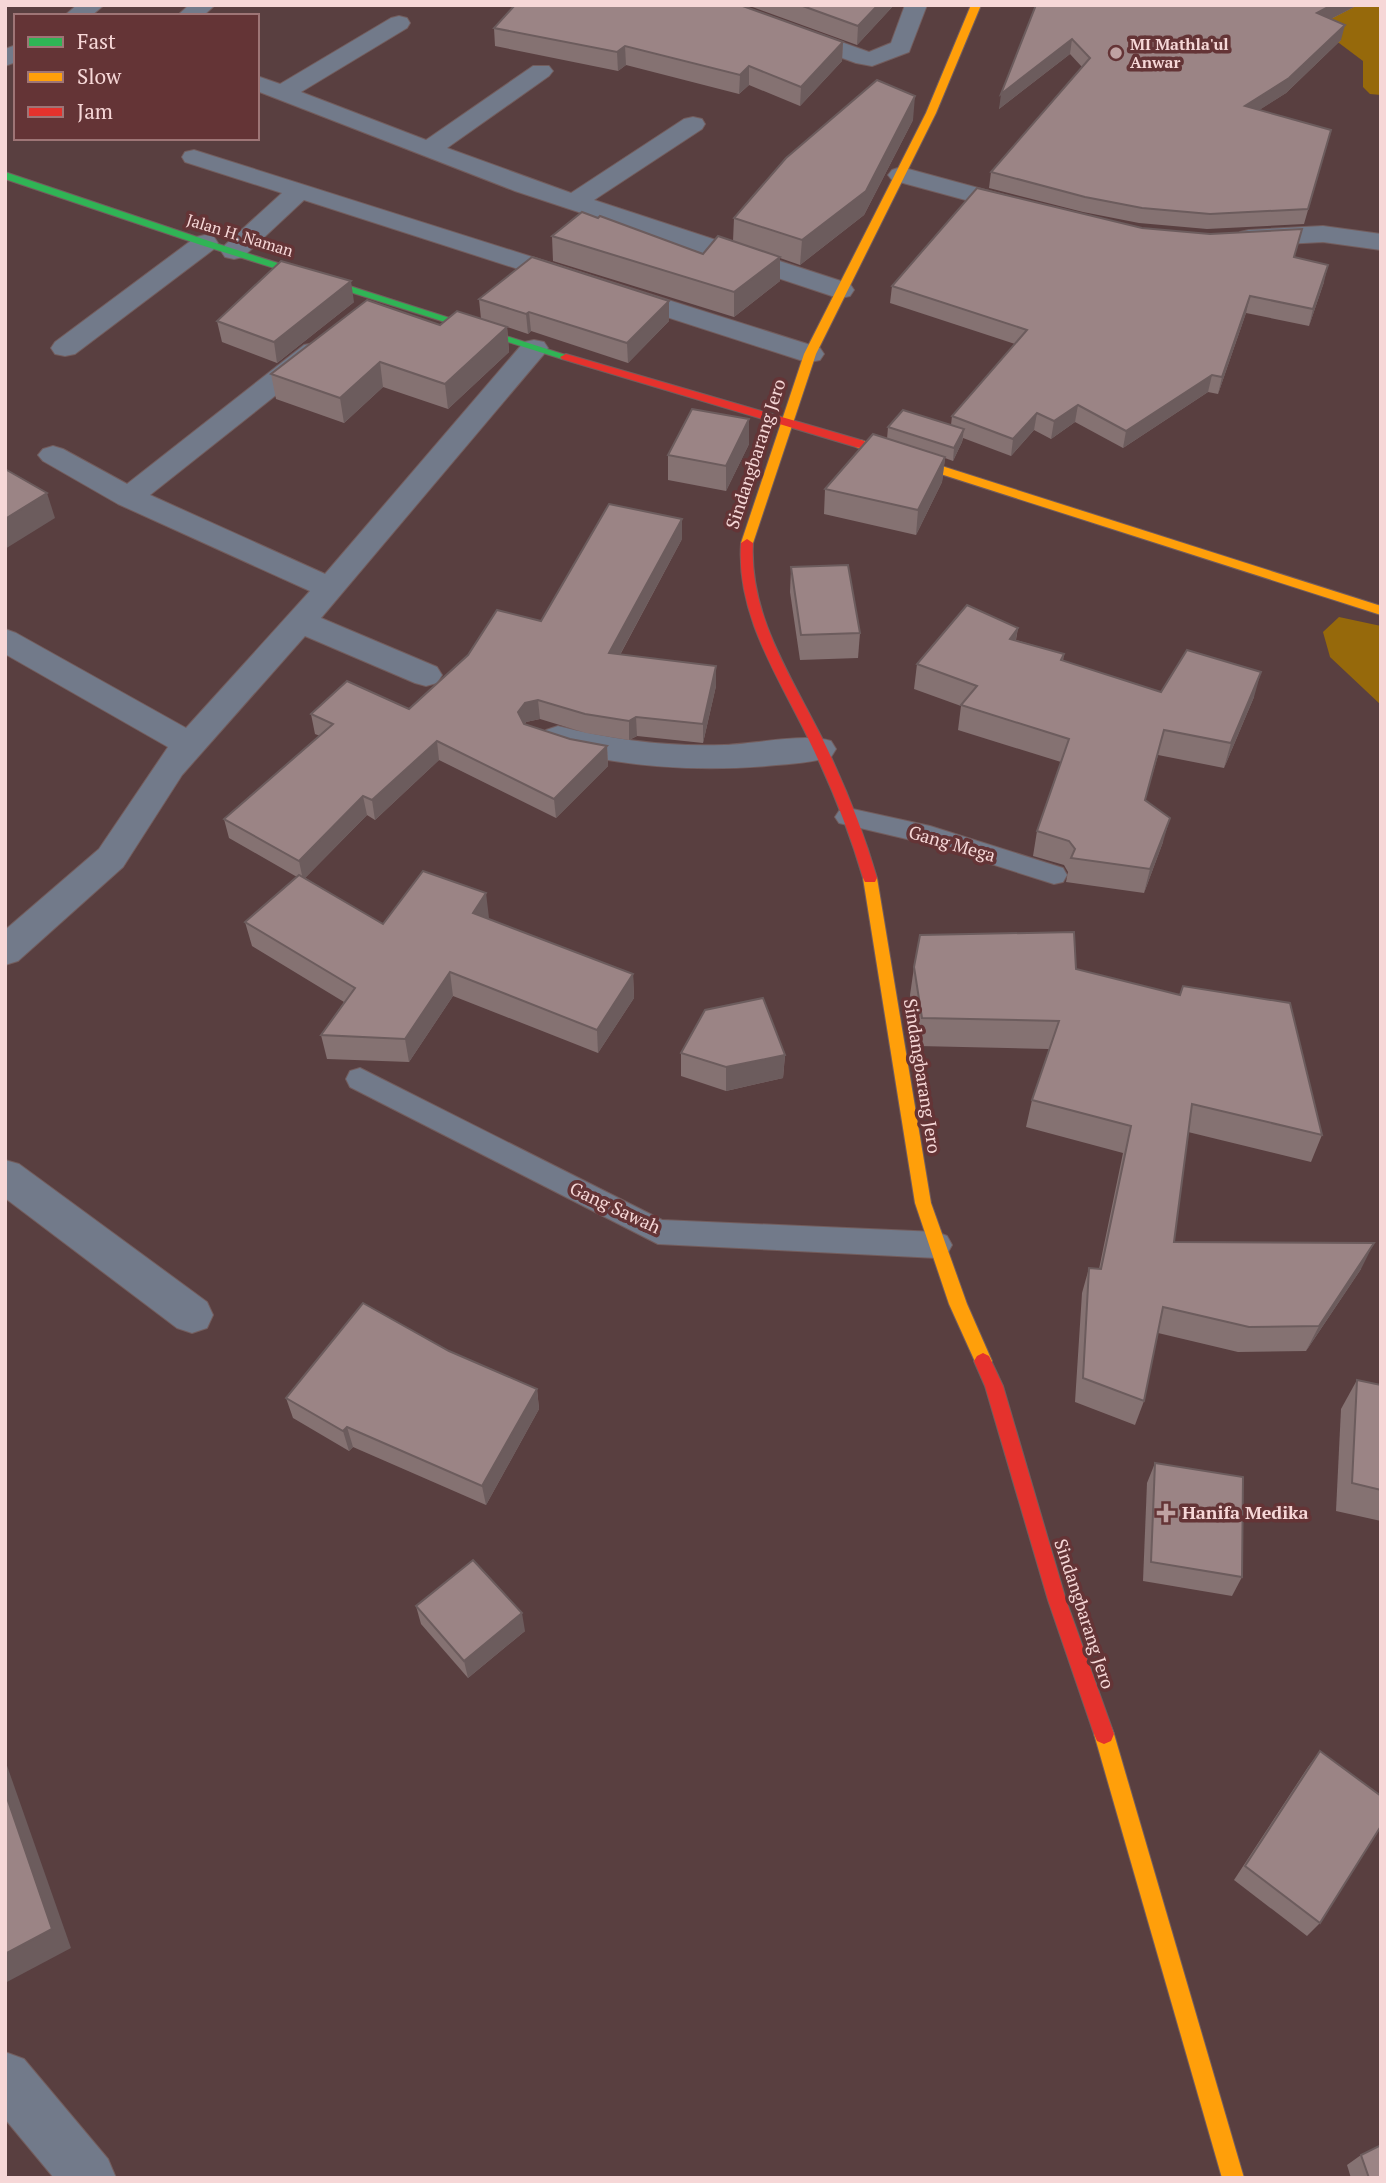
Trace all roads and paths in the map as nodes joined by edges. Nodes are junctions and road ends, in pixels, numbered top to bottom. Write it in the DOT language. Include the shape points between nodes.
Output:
graph roads {
  1 [pos="717,5"];
  2 [pos="916,5"];
  3 [pos="976,5"];
  4 [pos="398,23"];
  5 [pos="541,71"];
  6 [pos="259,84"];
  7 [pos="283,92"];
  8 [pos="694,124"];
  9 [pos="430,148"];
  10 [pos="194,157"];
  11 [pos="5,175"];
  12 [pos="901,175"];
  13 [pos="300,190"];
  14 [pos="574,202"];
  15 [pos="1043,212"];
  16 [pos="1219,239"];
  17 [pos="1381,242"];
  18 [pos="205,243"];
  19 [pos="234,251"];
  20 [pos="841,290"];
  21 [pos="360,316"];
  22 [pos="65,348"];
  23 [pos="534,348"];
  24 [pos="810,355"];
  25 [pos="787,420"];
  26 [pos="53,455"];
  27 [pos="129,497"];
  28 [pos="330,588"];
  29 [pos="1381,611"];
  30 [pos="300,621"];
  31 [pos="5,640"];
  32 [pos="426,675"];
  33 [pos="539,733"];
  34 [pos="190,745"];
  35 [pos="820,749"];
  36 [pos="848,817"];
  37 [pos="1054,875"];
  38 [pos="20,916"];
  39 [pos="5,951"];
  40 [pos="360,1079"];
  41 [pos="5,1176"];
  42 [pos="937,1245"];
  43 [pos="192,1315"];
  44 [pos="5,2078"];
  45 [pos="89,2178"];
  46 [pos="1233,2178"];
  1 -- 2 [label="street" via="872,59 901,47"];
  3 -- 12 [label="street, Sindangbarang Jero"];
  4 -- 7 [label="street"];
  5 -- 9 [label="street"];
  6 -- 7 [label="street"];
  7 -- 9 [label="street"];
  8 -- 14 [label="street"];
  9 -- 14 [label="street"];
  10 -- 13 [label="street"];
  11 -- 18 [label="street, Jalan H. Naman"];
  12 -- 15 [label="street"];
  12 -- 20 [label="street, Sindangbarang Jero"];
  13 -- 19 [label="street"];
  13 -- 24 [label="street"];
  14 -- 20 [label="street"];
  16 -- 17 [label="street" via="1323,234"];
  18 -- 19 [label="street, Jalan H. Naman"];
  18 -- 22 [label="street"];
  19 -- 21 [label="street, Jalan H. Naman"];
  20 -- 24 [label="street, Sindangbarang Jero"];
  21 -- 23 [label="street, Jalan H. Naman"];
  21 -- 27 [label="street"];
  23 -- 25 [label="street, Jalan H. Naman"];
  23 -- 28 [label="street"];
  24 -- 25 [label="street, Sindangbarang Jero"];
  25 -- 29 [label="street, Jalan H. Naman"];
  25 -- 35 [label="street, Sindangbarang Jero" via="745,554 762,632"];
  26 -- 27 [label="street"];
  27 -- 28 [label="street"];
  28 -- 30 [label="street"];
  30 -- 32 [label="street"];
  30 -- 34 [label="street"];
  31 -- 34 [label="street"];
  33 -- 35 [label="street" via="599,750 675,757 741,758"];
  34 -- 38 [label="street" via="170,767 111,858"];
  35 -- 36 [label="street, Sindangbarang Jero"];
  36 -- 37 [label="lane, Gang Mega" via="930,835"];
  36 -- 42 [label="street, Sindangbarang Jero" via="875,896 903,1091 923,1203"];
  38 -- 39 [label="street"];
  40 -- 42 [label="lane, Gang Sawah" via="658,1232"];
  41 -- 43 [label="street"];
  42 -- 46 [label="street, Sindangbarang Jero" via="993,1386 1057,1600 1116,1769"];
  44 -- 45 [label="street"];
}
